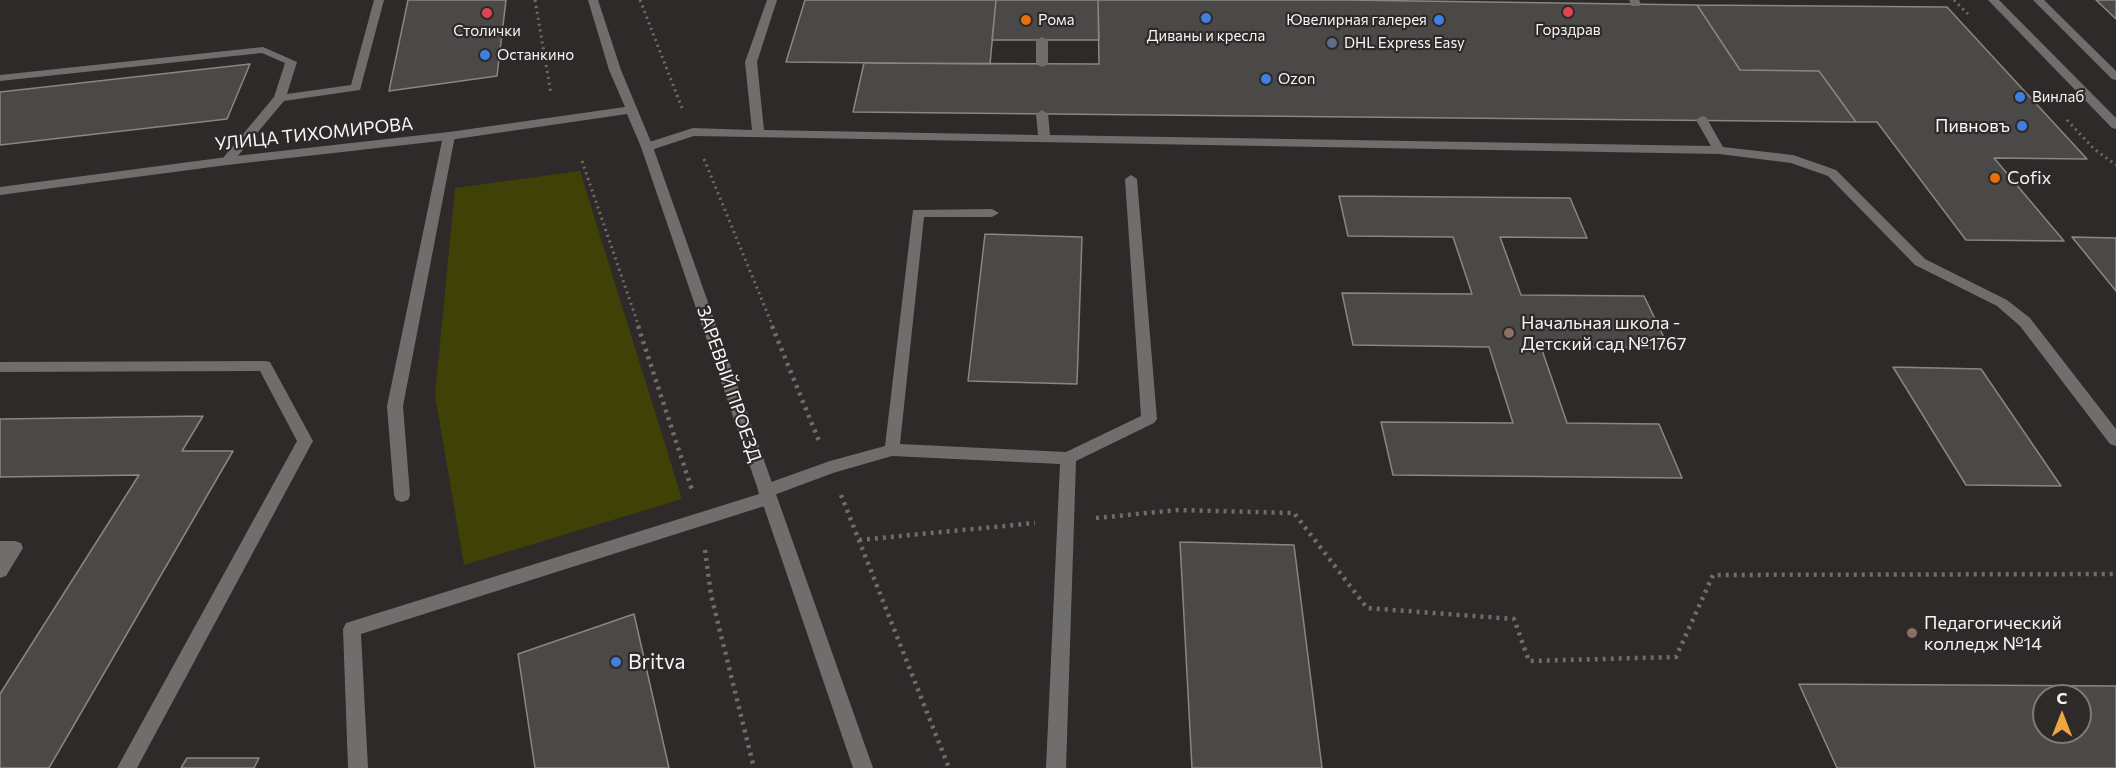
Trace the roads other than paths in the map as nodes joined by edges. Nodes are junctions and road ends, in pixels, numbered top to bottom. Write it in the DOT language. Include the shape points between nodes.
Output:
graph roads {
  1 [pos="379,0"];
  2 [pos="593,0"];
  3 [pos="772,0"];
  4 [pos="1993,0"];
  5 [pos="2038,0"];
  6 [pos="1042,40"];
  7 [pos="1042,64"];
  8 [pos="2116,77"];
  9 [pos="0,78"];
  10 [pos="280,98"];
  11 [pos="631,110"];
  12 [pos="1042,114"];
  13 [pos="1702,120"];
  14 [pos="2116,125"];
  15 [pos="758,134"];
  16 [pos="449,136"];
  17 [pos="1044,139"];
  18 [pos="647,147"];
  19 [pos="1719,150"];
  20 [pos="226,161"];
  21 [pos="1131,179"];
  22 [pos="0,191"];
  23 [pos="992,213"];
  24 [pos="0,367"];
  25 [pos="2116,440"];
  26 [pos="892,450"];
  27 [pos="1068,458"];
  28 [pos="402,495"];
  29 [pos="767,495"];
  30 [pos="0,548"];
  31 [pos="0,571"];
  32 [pos="127,768"];
  33 [pos="358,768"];
  34 [pos="863,768"];
  35 [pos="1056,768"];
  1 -- 10 [label="street" via="356,88"];
  2 -- 11 [label="street, ЗАРЕВЫЙ ПРОЕЗД"];
  3 -- 15 [label="street" via="751,62"];
  4 -- 14 [label="street"];
  5 -- 8 [label="street"];
  6 -- 7 [label="street"];
  9 -- 10 [label="street" via="263,50 291,62"];
  10 -- 20 [label="street"];
  11 -- 16 [label="street, УЛИЦА ТИХОМИРОВА"];
  11 -- 18 [label="street, ЗАРЕВЫЙ ПРОЕЗД"];
  12 -- 17 [label="street"];
  13 -- 19 [label="street"];
  15 -- 17 [label="street"];
  15 -- 18 [label="street" via="693,132"];
  16 -- 20 [label="street, УЛИЦА ТИХОМИРОВА"];
  16 -- 28 [label="street" via="395,406"];
  17 -- 19 [label="street"];
  18 -- 29 [label="street, ЗАРЕВЫЙ ПРОЕЗД"];
  19 -- 25 [label="street" via="1792,159 1832,173 1920,262 2001,303 2025,321"];
  20 -- 22 [label="street, УЛИЦА ТИХОМИРОВА"];
  21 -- 27 [label="street" via="1149,419"];
  23 -- 26 [label="street" via="918,213"];
  24 -- 32 [label="street" via="265,366 305,441"];
  26 -- 27 [label="street"];
  26 -- 29 [label="street" via="830,467"];
  27 -- 35 [label="street"];
  29 -- 33 [label="street" via="701,520 352,629"];
  29 -- 34 [label="street, ЗАРЕВЫЙ ПРОЕЗД"];
  30 -- 31 [label="street" via="15,548"];
}
